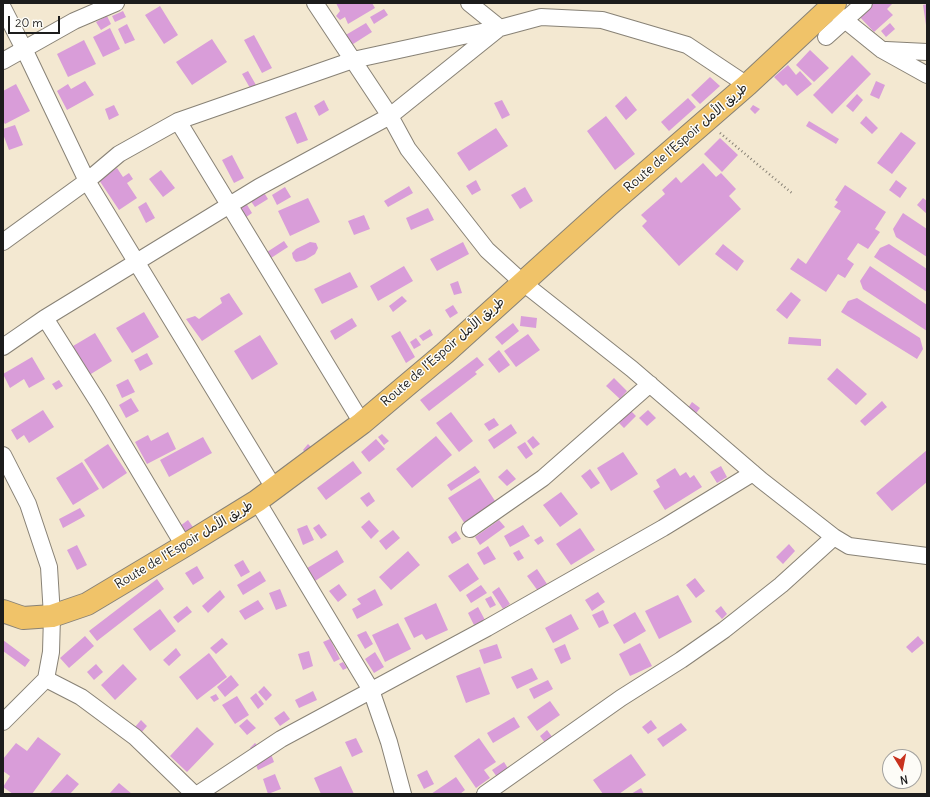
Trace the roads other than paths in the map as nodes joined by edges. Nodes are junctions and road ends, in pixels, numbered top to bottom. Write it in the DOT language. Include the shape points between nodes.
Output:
graph roads {
  1 [pos="116,3"];
  2 [pos="315,3"];
  3 [pos="469,3"];
  4 [pos="864,3"];
  5 [pos="3,8"];
  6 [pos="837,10"];
  7 [pos="500,28"];
  8 [pos="826,36"];
  9 [pos="24,49"];
  10 [pos="882,50"];
  11 [pos="927,52"];
  12 [pos="353,60"];
  13 [pos="3,61"];
  14 [pos="927,75"];
  15 [pos="747,85"];
  16 [pos="390,116"];
  17 [pos="178,121"];
  18 [pos="87,181"];
  19 [pos="229,206"];
  20 [pos="4,237"];
  21 [pos="137,262"];
  22 [pos="522,282"];
  23 [pos="45,318"];
  24 [pos="3,347"];
  25 [pos="650,384"];
  26 [pos="362,423"];
  27 [pos="3,455"];
  28 [pos="752,473"];
  29 [pos="274,488"];
  30 [pos="257,501"];
  31 [pos="470,529"];
  32 [pos="834,537"];
  33 [pos="184,546"];
  34 [pos="927,556"];
  35 [pos="3,611"];
  36 [pos="52,616"];
  37 [pos="46,679"];
  38 [pos="371,690"];
  39 [pos="3,722"];
  40 [pos="194,794"];
  41 [pos="198,794"];
  42 [pos="403,794"];
  43 [pos="485,794"];
  1 -- 9 [label="street" via="74,21"];
  2 -- 12 [label="street"];
  3 -- 7 [label="street"];
  4 -- 6 [label="street"];
  5 -- 9 [label="street"];
  6 -- 8 [label="street"];
  6 -- 10 [label="street"];
  6 -- 15 [label="highway, Route de l’Espoir طريق الأمل"];
  7 -- 12 [label="street"];
  7 -- 15 [label="street" via="541,16 602,20 687,45"];
  7 -- 16 [label="street"];
  9 -- 13 [label="street"];
  9 -- 18 [label="street"];
  10 -- 11 [label="street"];
  10 -- 14 [label="street"];
  12 -- 16 [label="street"];
  12 -- 17 [label="street"];
  15 -- 22 [label="highway, Route de l’Espoir طريق الأمل"];
  16 -- 19 [label="street"];
  16 -- 22 [label="street" via="408,149 487,250"];
  17 -- 18 [label="street" via="119,154"];
  17 -- 19 [label="street"];
  18 -- 20 [label="street"];
  18 -- 21 [label="street"];
  19 -- 21 [label="street"];
  19 -- 26 [label="street"];
  21 -- 23 [label="street"];
  21 -- 29 [label="street"];
  22 -- 25 [label="street"];
  22 -- 26 [label="highway, Route de l’Espoir طريق الأمل" via="445,353"];
  23 -- 24 [label="street"];
  23 -- 33 [label="street"];
  25 -- 28 [label="street"];
  25 -- 31 [label="street" via="543,478"];
  26 -- 29 [label="highway, Route de l’Espoir طريق الأمل"];
  27 -- 36 [label="street" via="28,504 49,567"];
  28 -- 32 [label="street"];
  28 -- 38 [label="street" via="663,528"];
  29 -- 30 [label="highway, Route de l’Espoir طريق الأمل"];
  30 -- 33 [label="highway, Route de l’Espoir طريق الأمل"];
  30 -- 38 [label="street"];
  32 -- 34 [label="street" via="849,546"];
  32 -- 43 [label="street" via="781,585 724,630 621,698"];
  33 -- 36 [label="highway, Route de l’Espoir طريق الأمل" via="87,604"];
  35 -- 36 [label="highway, Route de l’Espoir طريق الأمل" via="23,618"];
  36 -- 37 [label="street" via="51,652"];
  37 -- 39 [label="street"];
  37 -- 40 [label="street" via="81,697 135,737"];
  38 -- 41 [label="street" via="281,739"];
  38 -- 42 [label="street"];
}
